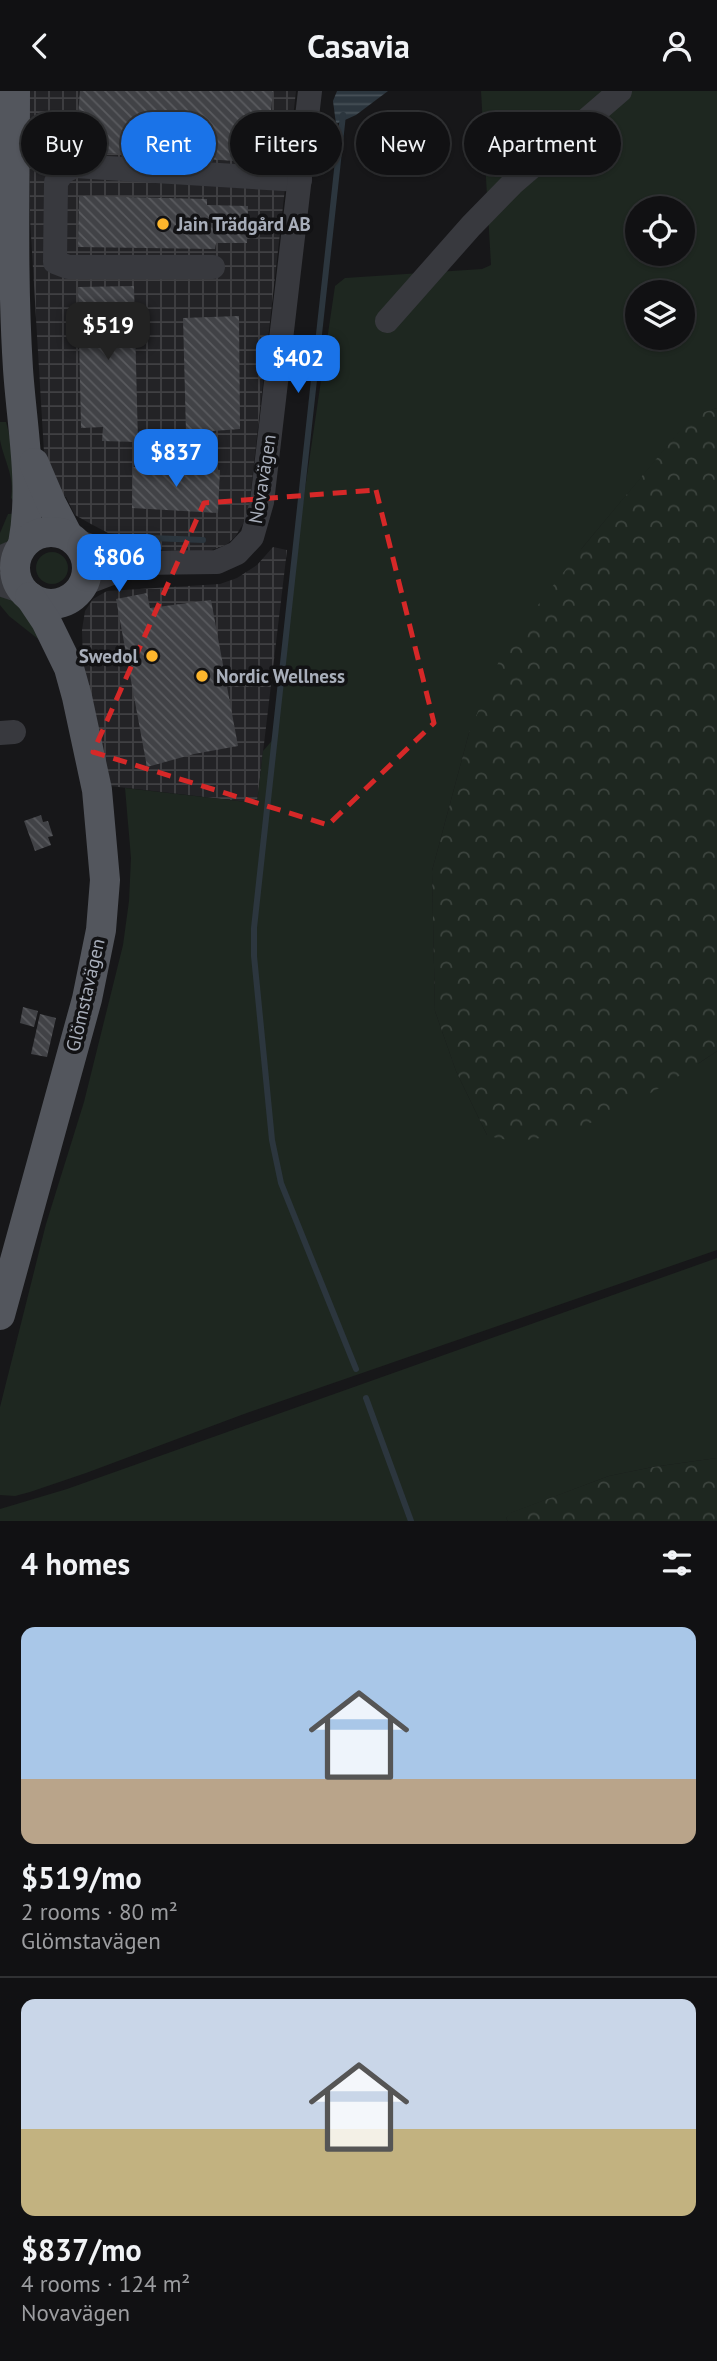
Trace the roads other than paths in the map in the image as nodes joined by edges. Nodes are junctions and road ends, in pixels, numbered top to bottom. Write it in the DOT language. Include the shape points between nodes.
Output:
graph roads {
  1 [pos="15,91"];
  2 [pos="310,91"];
  3 [pos="620,91"];
  4 [pos="300,180"];
  5 [pos="213,267"];
  6 [pos="387,321"];
  7 [pos="25,438"];
  8 [pos="71,538"];
  9 [pos="14,551"];
  10 [pos="138,563"];
  11 [pos="78,590"];
  12 [pos="18,591"];
  13 [pos="69,669"];
  14 [pos="0,1315"];
  1 -- 7 [label="main road, Glömstavägen" via="16,306"];
  2 -- 4 [label="street, Novavägen"];
  3 -- 6 [label="street" via="512,184"];
  4 -- 5 [label="street" via="75,166 56,182 55,262 68,267"];
  4 -- 10 [label="street, Novavägen" via="262,502 252,537 237,553 217,562"];
  7 -- 8 [label="main road, Glömstavägen" via="51,503"];
  7 -- 9 [label="main road, Glömstavägen" via="28,506"];
  8 -- 9 [label="main road" via="41,533"];
  8 -- 10 [label="street, Novavägen"];
  8 -- 11 [label="main road, Glömstavägen" via="86,560"];
  9 -- 12 [label="main road, Glömstavägen"];
  10 -- 11 [label="street, Novavägen"];
  11 -- 12 [label="main road" via="51,604"];
  11 -- 13 [label="main road, Glömstavägen" via="66,629"];
  12 -- 13 [label="main road, Glömstavägen" via="46,621"];
  13 -- 14 [label="main road, Glömstavägen" via="89,743 102,826 101,930 87,999"];
}
